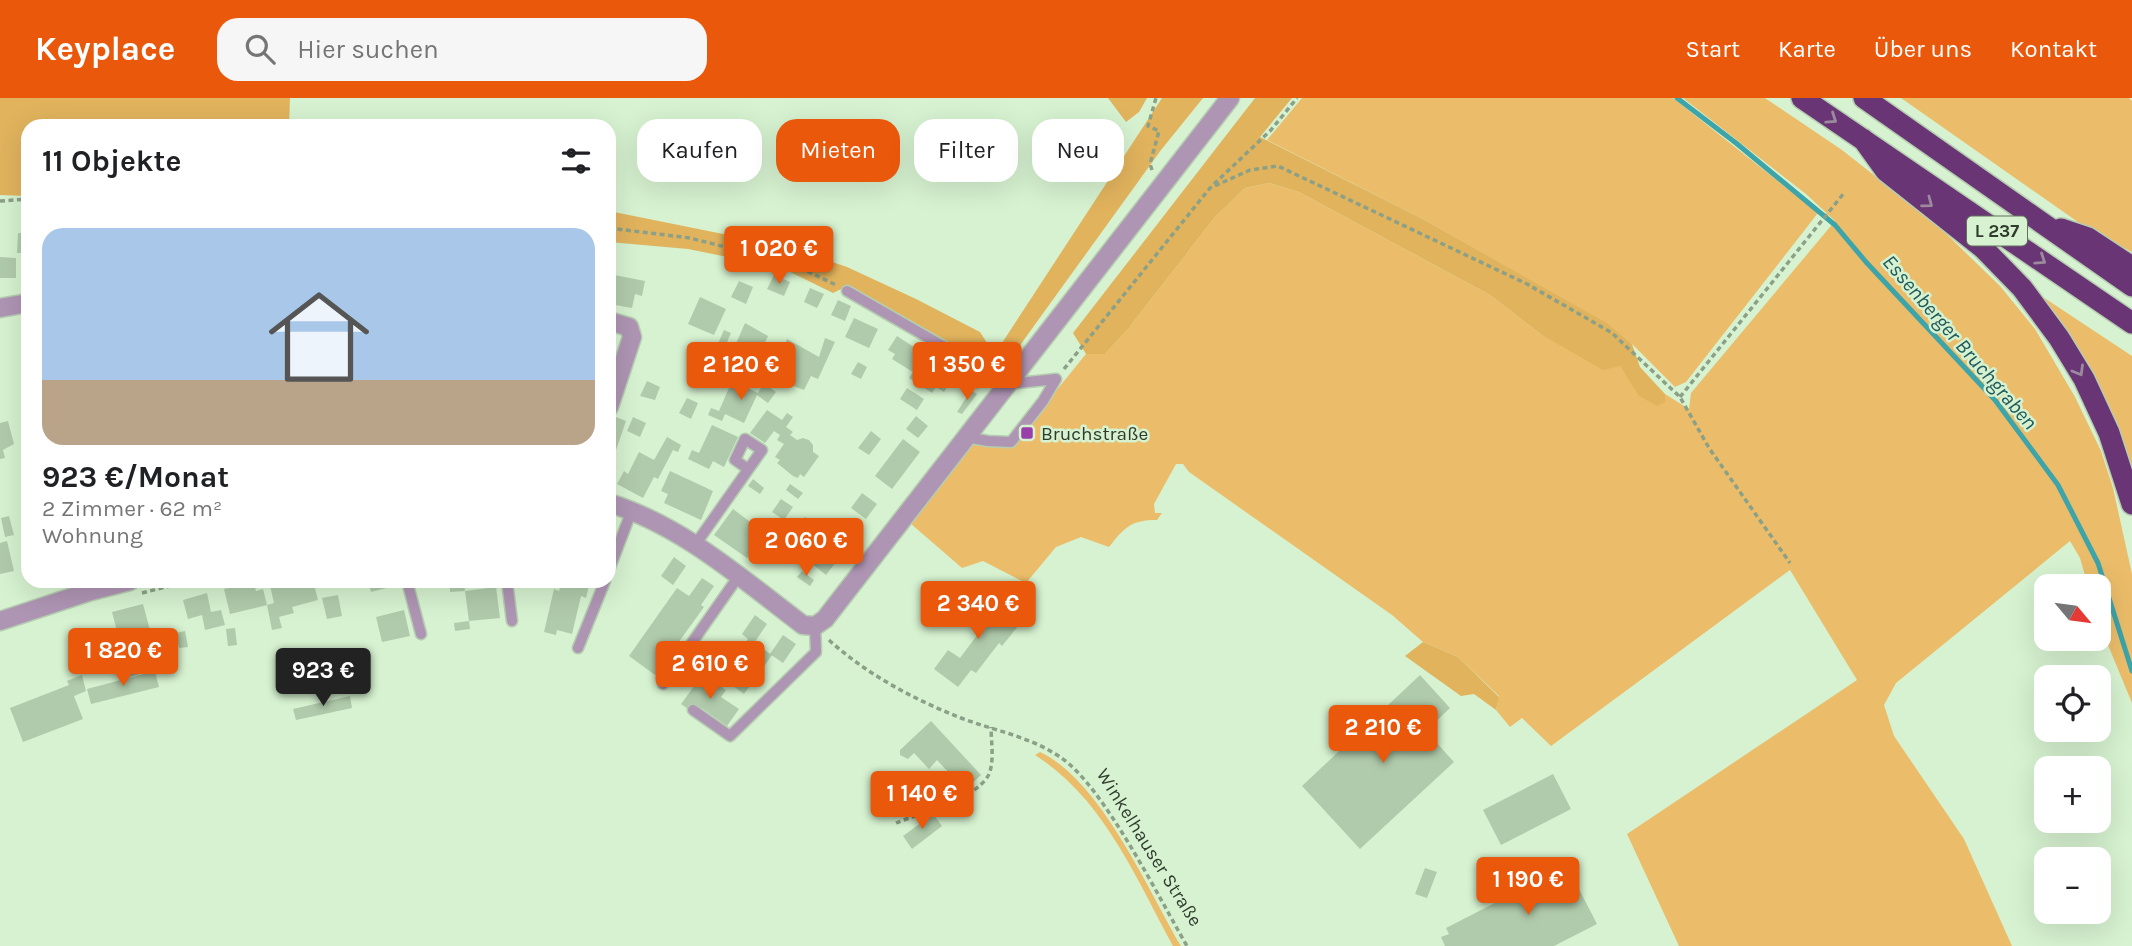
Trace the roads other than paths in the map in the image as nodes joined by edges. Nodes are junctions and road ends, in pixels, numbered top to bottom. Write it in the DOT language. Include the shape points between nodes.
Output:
graph roads {
  1 [pos="1230,98"];
  2 [pos="1801,98"];
  3 [pos="1864,98"];
  4 [pos="1863,139"];
  5 [pos="2043,226"];
  6 [pos="2132,267"];
  7 [pos="2132,286"];
  8 [pos="847,291"];
  9 [pos="21,304"];
  10 [pos="0,308"];
  11 [pos="616,323"];
  12 [pos="2132,323"];
  13 [pos="616,383"];
  14 [pos="1009,384"];
  15 [pos="966,436"];
  16 [pos="748,469"];
  17 [pos="616,505"];
  18 [pos="2132,505"];
  19 [pos="632,510"];
  20 [pos="695,545"];
  21 [pos="616,552"];
  22 [pos="738,577"];
  23 [pos="102,588"];
  24 [pos="409,588"];
  25 [pos="508,588"];
  26 [pos="602,588"];
  27 [pos="0,621"];
  28 [pos="512,621"];
  29 [pos="815,626"];
  30 [pos="421,634"];
  31 [pos="578,648"];
  32 [pos="663,684"];
  33 [pos="693,710"];
  1 -- 14 [label="street"];
  2 -- 4 [label="highway, L 237, one-way"];
  3 -- 5 [label="highway, L 237"];
  4 -- 12 [label="highway, L 237, one-way"];
  4 -- 18 [label="highway, one-way" via="1886,171 1999,264 2059,338 2109,433"];
  5 -- 6 [label="highway" via="2078,233"];
  5 -- 7 [label="highway, L 237"];
  8 -- 14 [label="lane"];
  9 -- 10 [label="street"];
  11 -- 13 [label="street" via="629,327 632,337"];
  14 -- 15 [label="street"];
  14 -- 15 [label="lane" via="1056,379 1011,442"];
  15 -- 29 [label="street"];
  16 -- 20 [label="lane"];
  17 -- 19 [label="street"];
  19 -- 20 [label="street"];
  19 -- 21 [label="lane"];
  20 -- 22 [label="street"];
  22 -- 29 [label="street" via="803,625"];
  22 -- 32 [label="lane"];
  23 -- 27 [label="street"];
  24 -- 30 [label="lane"];
  25 -- 28 [label="lane"];
  26 -- 31 [label="lane"];
  29 -- 33 [label="lane" via="816,652 730,736"];
}
